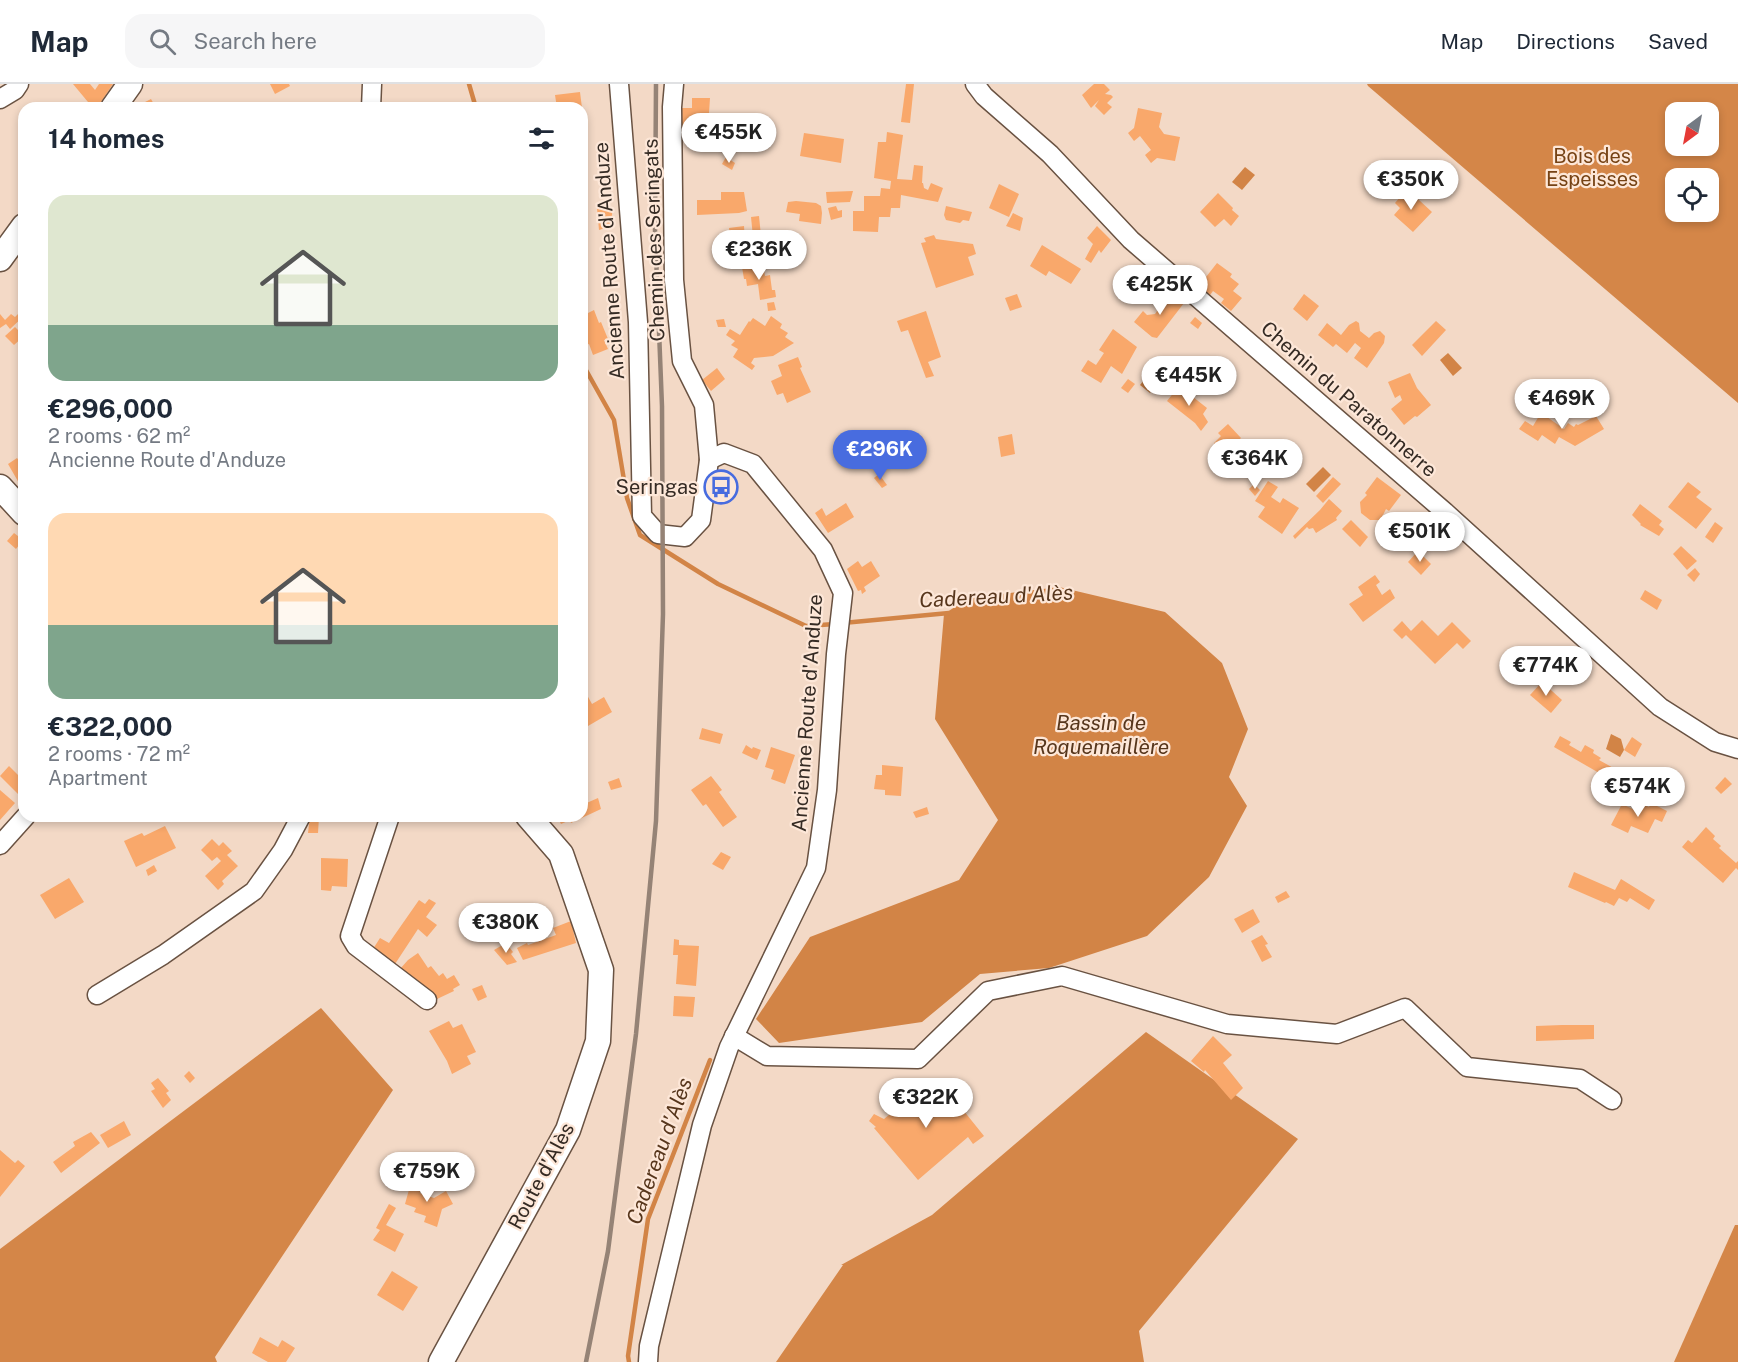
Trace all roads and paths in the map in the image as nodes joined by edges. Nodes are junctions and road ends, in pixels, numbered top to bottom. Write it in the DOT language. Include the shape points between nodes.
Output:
graph roads {
  1 [pos="20,84"];
  2 [pos="130,84"];
  3 [pos="372,84"];
  4 [pos="619,84"];
  5 [pos="674,84"];
  6 [pos="975,84"];
  7 [pos="0,99"];
  8 [pos="117,102"];
  9 [pos="371,102"];
  10 [pos="18,234"];
  11 [pos="0,260"];
  12 [pos="709,460"];
  13 [pos="0,486"];
  14 [pos="18,506"];
  15 [pos="1738,749"];
  16 [pos="21,822"];
  17 [pos="298,822"];
  18 [pos="388,822"];
  19 [pos="533,822"];
  20 [pos="0,845"];
  21 [pos="97,995"];
  22 [pos="427,1000"];
  23 [pos="734,1035"];
  24 [pos="1612,1100"];
  25 [pos="441,1362"];
  26 [pos="648,1362"];
  1 -- 7 [label="street"];
  2 -- 8 [label="main road"];
  3 -- 9 [label="street"];
  4 -- 12 [label="street, Ancienne Route d'Anduze" via="638,322 642,516 658,534 685,537 701,520"];
  5 -- 12 [label="street, Chemin des Seringats" via="676,303 682,361 704,405"];
  6 -- 15 [label="street, Chemin du Paratonnerre" via="1050,154 1131,240 1428,497 1660,707 1716,742"];
  10 -- 11 [label="main road"];
  12 -- 23 [label="street, Ancienne Route d'Anduze" via="724,453 753,464 823,550 843,593 816,868"];
  13 -- 14 [label="main road"];
  16 -- 20 [label="street"];
  17 -- 21 [label="street" via="254,891 163,955"];
  18 -- 22 [label="street" via="350,936 356,946"];
  19 -- 25 [label="main road, Route d'Alès" via="561,854 601,970 598,1041 568,1130"];
  23 -- 24 [label="street" via="767,1056 918,1059 988,991 1062,976 1227,1024 1337,1034 1405,1008 1467,1067 1580,1078"];
  23 -- 26 [label="street, Ancienne Route d'Anduze" via="702,1125"];
}
